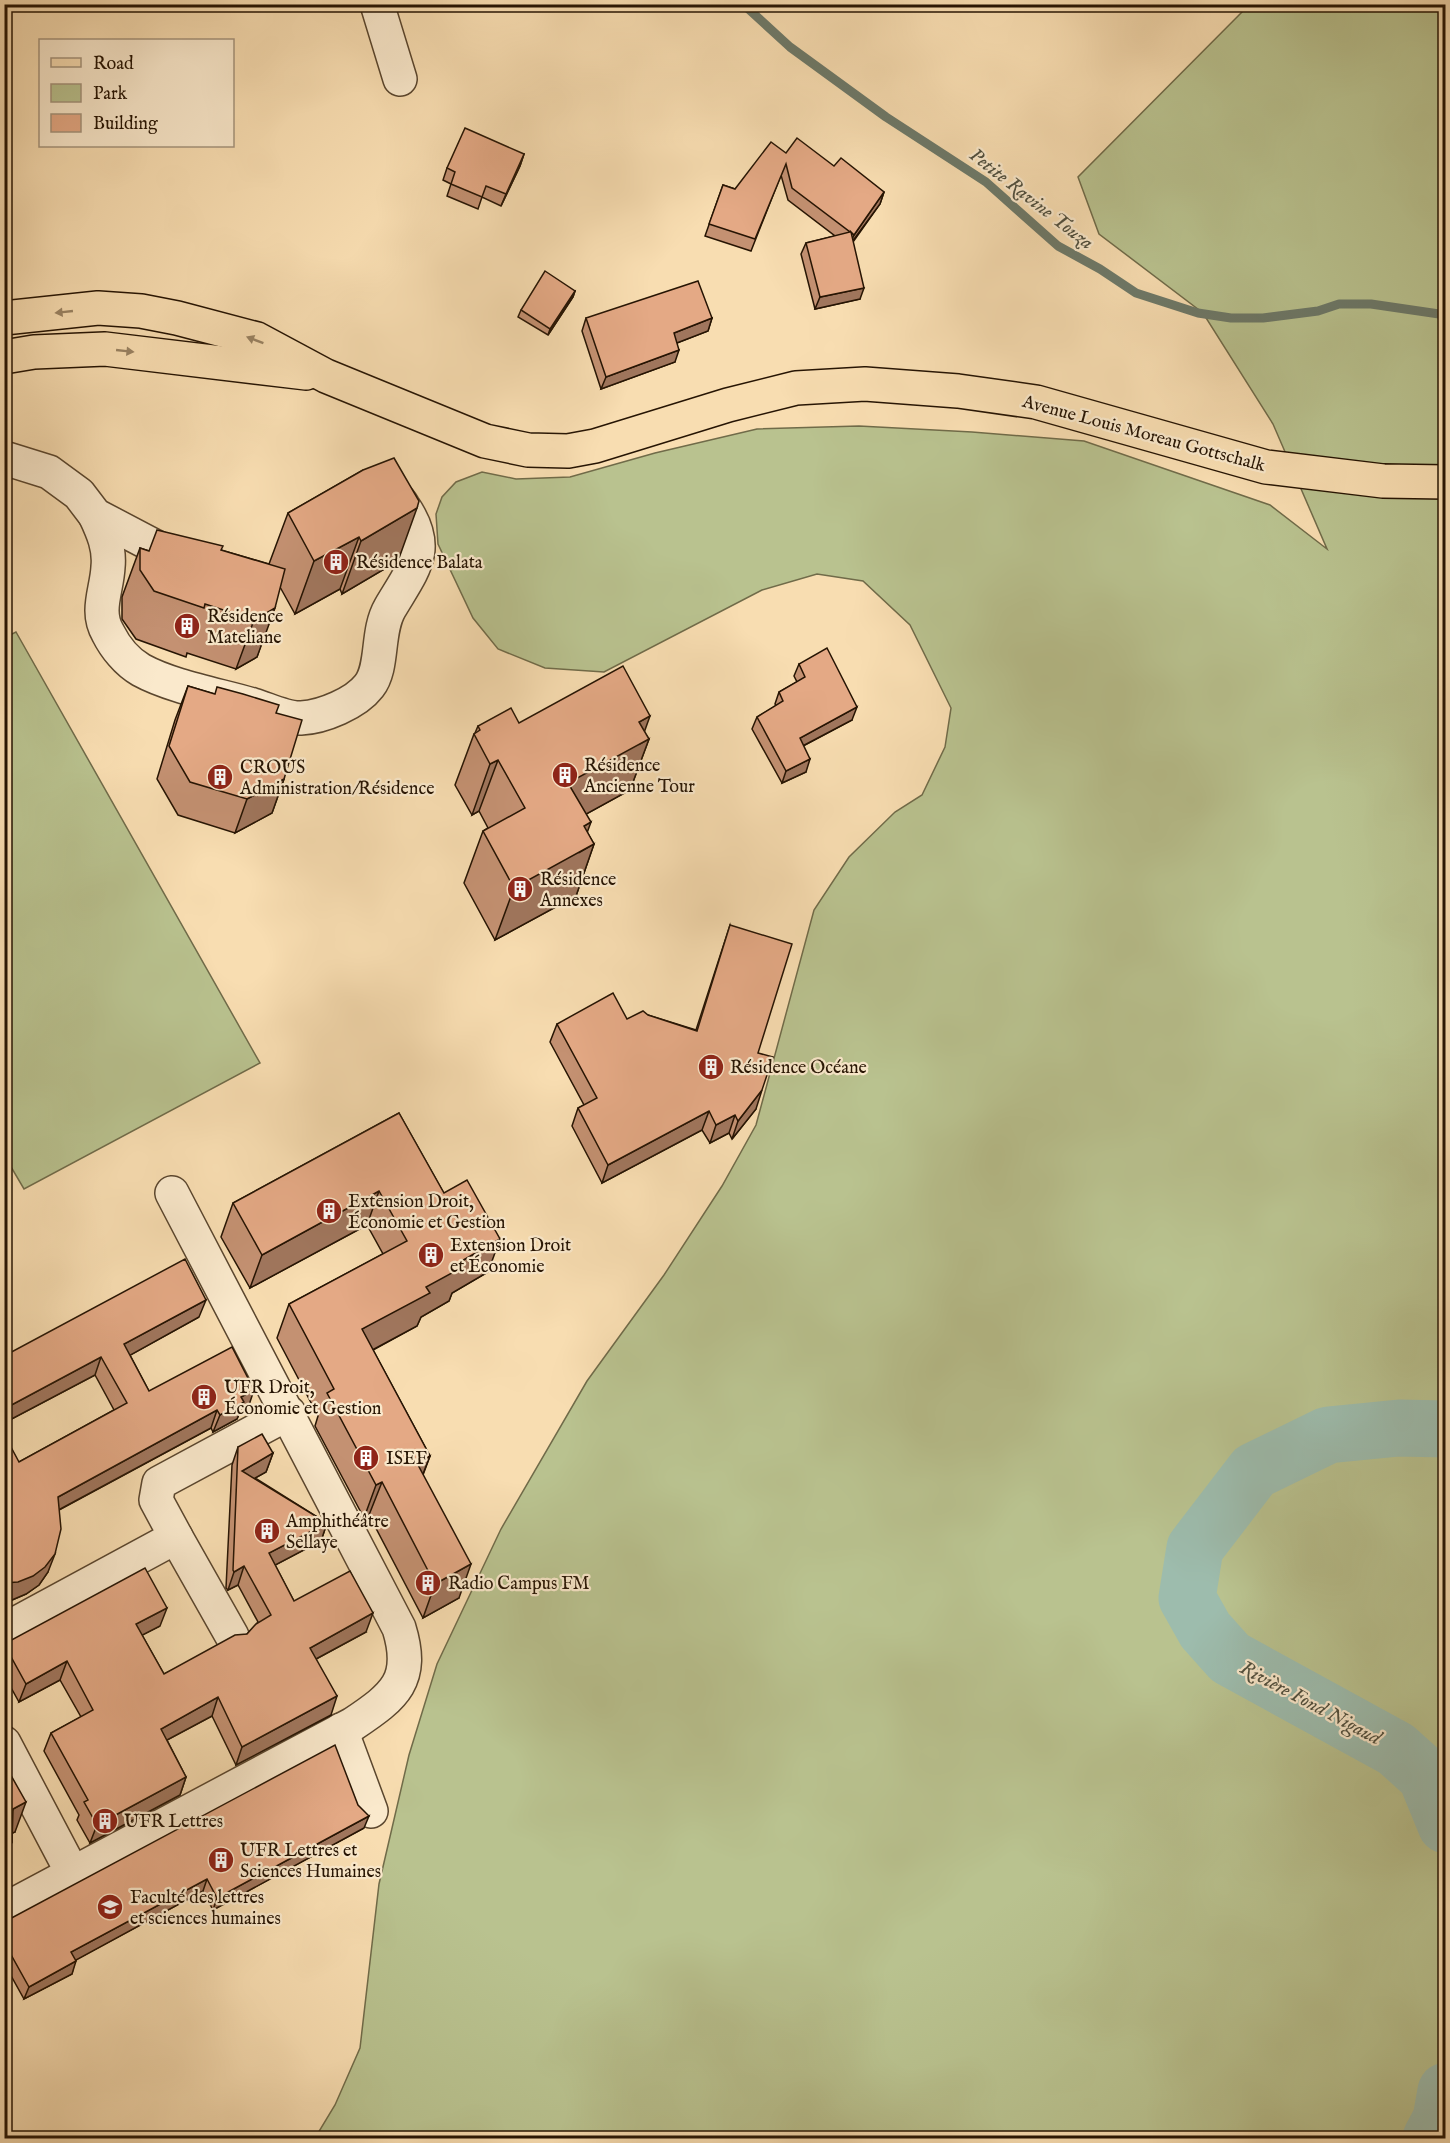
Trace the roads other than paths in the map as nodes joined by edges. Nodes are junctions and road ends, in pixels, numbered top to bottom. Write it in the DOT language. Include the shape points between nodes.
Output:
graph roads {
  1 [pos="377,4"];
  2 [pos="400,80"];
  3 [pos="4,318"];
  4 [pos="4,357"];
  5 [pos="326,376"];
  6 [pos="4,458"];
  7 [pos="1446,482"];
  8 [pos="349,500"];
  9 [pos="95,515"];
  10 [pos="220,580"];
  11 [pos="172,1193"];
  12 [pos="288,1413"];
  13 [pos="176,1537"];
  14 [pos="4,1630"];
  15 [pos="232,1636"];
  16 [pos="342,1730"];
  17 [pos="4,1743"];
  18 [pos="371,1811"];
  19 [pos="73,1874"];
  20 [pos="4,1910"];
  1 -- 2 [label="street"];
  5 -- 3 [label="main road, Avenue Louis Moreau Gottschalk, one-way" via="257,339 141,311 98,308"];
  4 -- 5 [label="main road, Avenue Louis Moreau Gottschalk, one-way" via="105,349"];
  5 -- 7 [label="main road, Avenue Louis Moreau Gottschalk" via="485,441 528,450 568,452 796,388 865,384 1036,402 1266,467 1383,481"];
  6 -- 9 [label="street" via="49,472 79,494"];
  8 -- 9 [label="street" via="370,491 387,491 399,500 417,532 416,568 380,632 376,672 369,686 339,707 299,719 140,670 123,655 100,615 109,566 106,540"];
  9 -- 10 [label="street"];
  11 -- 12 [label="street"];
  12 -- 13 [label="street" via="159,1483 156,1500"];
  12 -- 16 [label="street" via="372,1572 404,1643 402,1681 388,1699"];
  13 -- 14 [label="street"];
  13 -- 15 [label="street"];
  16 -- 18 [label="street"];
  16 -- 19 [label="street"];
  17 -- 19 [label="street"];
  19 -- 20 [label="street"];
}
